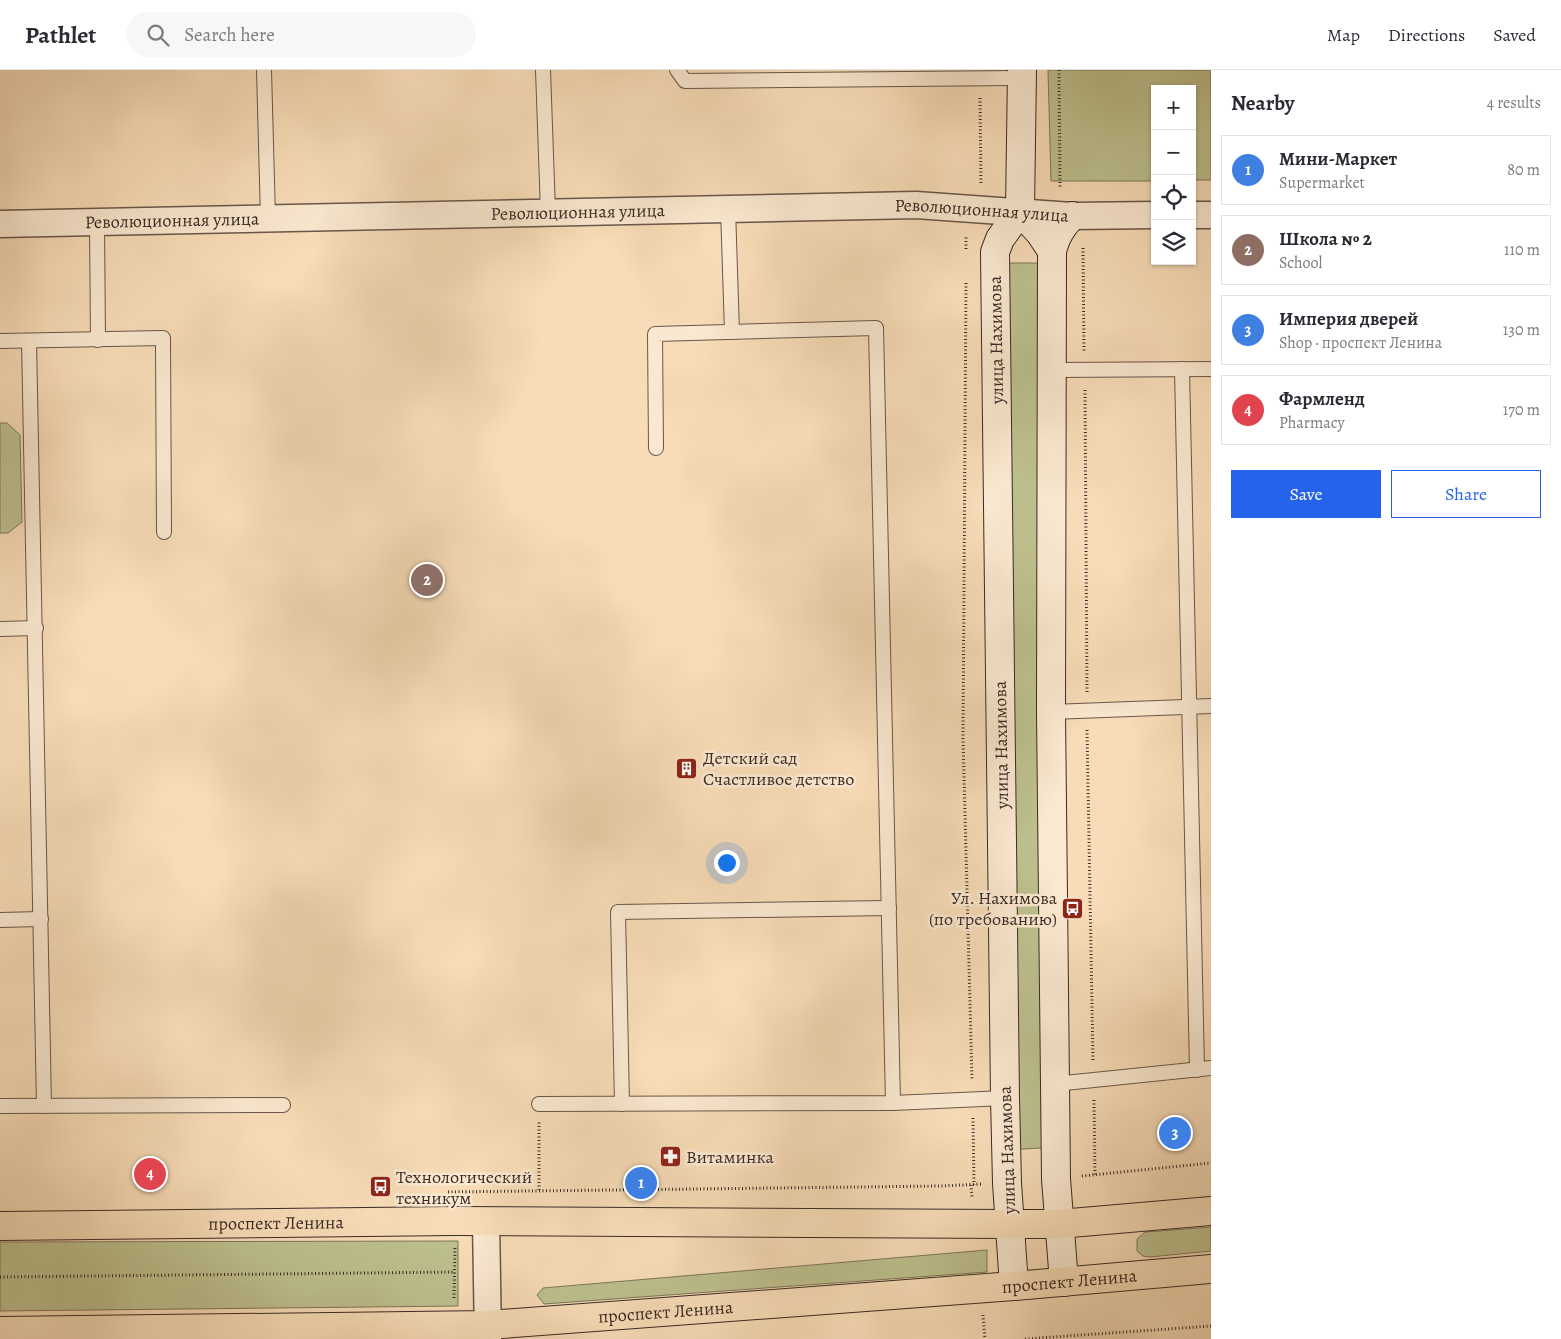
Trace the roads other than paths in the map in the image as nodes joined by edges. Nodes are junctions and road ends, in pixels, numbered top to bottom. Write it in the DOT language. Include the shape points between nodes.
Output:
graph roads {
  1 [pos="264,70"];
  2 [pos="543,70"];
  3 [pos="677,70"];
  4 [pos="1022,74"];
  5 [pos="1066,206"];
  6 [pos="728,208"];
  7 [pos="1020,211"];
  8 [pos="548,212"];
  9 [pos="1151,215"];
  10 [pos="1196,215"];
  11 [pos="1211,215"];
  12 [pos="268,218"];
  13 [pos="97,222"];
  14 [pos="0,224"];
  15 [pos="1052,251"];
  16 [pos="732,332"];
  17 [pos="98,340"];
  18 [pos="0,341"];
  19 [pos="29,341"];
  20 [pos="1182,368"];
  21 [pos="1211,369"];
  22 [pos="1053,370"];
  23 [pos="656,448"];
  24 [pos="164,532"];
  25 [pos="36,628"];
  26 [pos="0,629"];
  27 [pos="1211,706"];
  28 [pos="1190,708"];
  29 [pos="1052,712"];
  30 [pos="889,908"];
  31 [pos="40,919"];
  32 [pos="0,920"];
  33 [pos="1211,1068"];
  34 [pos="1197,1070"];
  35 [pos="1055,1084"];
  36 [pos="1005,1098"];
  37 [pos="893,1103"];
  38 [pos="539,1104"];
  39 [pos="622,1104"];
  40 [pos="283,1105"];
  41 [pos="0,1106"];
  42 [pos="44,1106"];
  43 [pos="1211,1211"];
  44 [pos="486,1221"];
  45 [pos="1010,1224"];
  46 [pos="1059,1224"];
  47 [pos="0,1226"];
  48 [pos="1211,1269"];
  49 [pos="1064,1282"];
  50 [pos="1014,1286"];
  51 [pos="0,1331"];
  52 [pos="488,1332"];
  1 -- 12 [label="lane"];
  2 -- 8 [label="lane"];
  3 -- 4 [label="lane" via="685,81 980,78"];
  4 -- 7 [label="street"];
  5 -- 7 [label="street, Революционная улица"];
  5 -- 9 [label="street, Революционная улица"];
  5 -- 15 [label="street"];
  6 -- 7 [label="street, Революционная улица" via="916,205"];
  6 -- 8 [label="street, Революционная улица"];
  6 -- 16 [label="lane"];
  7 -- 15 [label="street"];
  7 -- 36 [label="street, улица Нахимова" via="1000,239 996,252"];
  8 -- 12 [label="street, Революционная улица"];
  10 -- 11 [label="street"];
  12 -- 13 [label="street, Революционная улица"];
  13 -- 14 [label="street, Революционная улица"];
  13 -- 17 [label="lane"];
  15 -- 22 [label="street"];
  16 -- 23 [label="lane" via="655,334"];
  16 -- 30 [label="lane" via="876,328"];
  17 -- 19 [label="lane"];
  17 -- 24 [label="lane" via="163,338"];
  18 -- 19 [label="lane"];
  19 -- 25 [label="lane"];
  20 -- 21 [label="lane"];
  20 -- 22 [label="lane"];
  20 -- 28 [label="lane"];
  22 -- 29 [label="street"];
  25 -- 26 [label="lane"];
  25 -- 31 [label="lane"];
  27 -- 28 [label="lane"];
  28 -- 29 [label="lane"];
  28 -- 34 [label="lane"];
  29 -- 35 [label="street"];
  30 -- 37 [label="lane"];
  30 -- 39 [label="lane" via="618,912"];
  31 -- 32 [label="lane"];
  31 -- 42 [label="lane"];
  33 -- 34 [label="lane"];
  34 -- 35 [label="lane"];
  35 -- 46 [label="street"];
  36 -- 37 [label="lane"];
  36 -- 45 [label="street, улица Нахимова"];
  37 -- 39 [label="lane"];
  38 -- 39 [label="lane"];
  40 -- 42 [label="lane"];
  41 -- 42 [label="lane"];
  43 -- 46 [label="main road, проспект Ленина"];
  44 -- 45 [label="main road, проспект Ленина"];
  44 -- 47 [label="main road, проспект Ленина"];
  44 -- 52 [label="street"];
  45 -- 46 [label="main road, проспект Ленина"];
  45 -- 50 [label="street, улица Нахимова"];
  46 -- 49 [label="street"];
  48 -- 49 [label="main road, проспект Ленина"];
  49 -- 50 [label="main road, проспект Ленина"];
  50 -- 52 [label="main road, проспект Ленина"];
  51 -- 52 [label="main road, проспект Ленина"];
}
